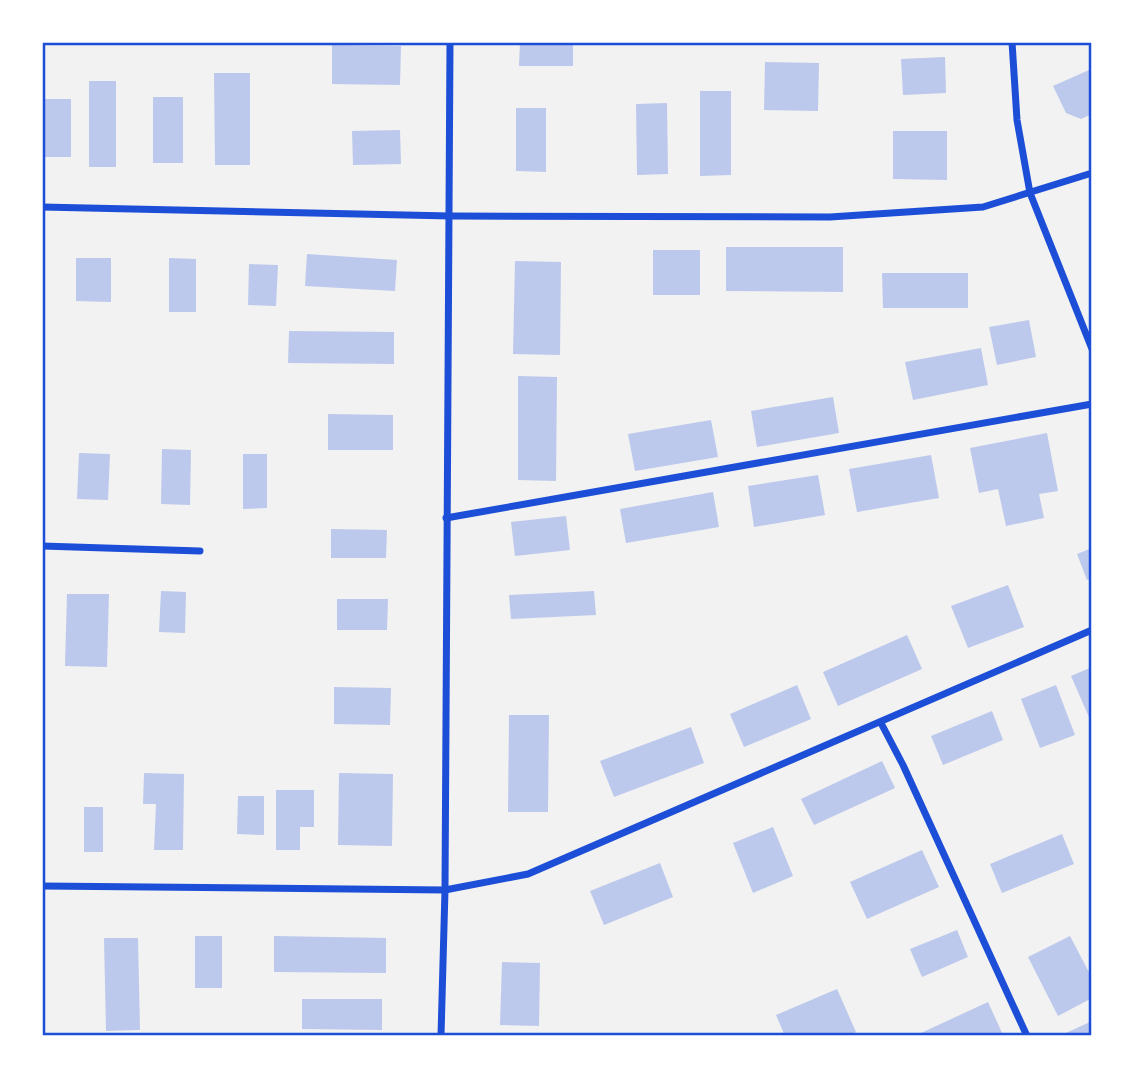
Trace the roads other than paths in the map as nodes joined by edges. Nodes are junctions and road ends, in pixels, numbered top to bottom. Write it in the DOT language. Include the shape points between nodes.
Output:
graph roads {
  1 [pos="450,42"];
  2 [pos="1012,42"];
  3 [pos="1092,173"];
  4 [pos="1030,193"];
  5 [pos="42,207"];
  6 [pos="451,216"];
  7 [pos="1092,349"];
  8 [pos="1092,404"];
  9 [pos="446,518"];
  10 [pos="42,546"];
  11 [pos="200,551"];
  12 [pos="1092,630"];
  13 [pos="881,723"];
  14 [pos="42,886"];
  15 [pos="445,890"];
  16 [pos="441,1036"];
  17 [pos="1027,1036"];
  1 -- 6 [label="street"];
  2 -- 4 [label="street" via="1017,120"];
  3 -- 4 [label="street"];
  4 -- 6 [label="street" via="983,207 830,216"];
  4 -- 7 [label="street"];
  5 -- 6 [label="street"];
  6 -- 9 [label="street"];
  8 -- 9 [label="street"];
  9 -- 15 [label="street"];
  10 -- 11 [label="street"];
  12 -- 13 [label="street"];
  13 -- 15 [label="street" via="528,874"];
  13 -- 17 [label="street"];
  14 -- 15 [label="street"];
  15 -- 16 [label="street"];
}
